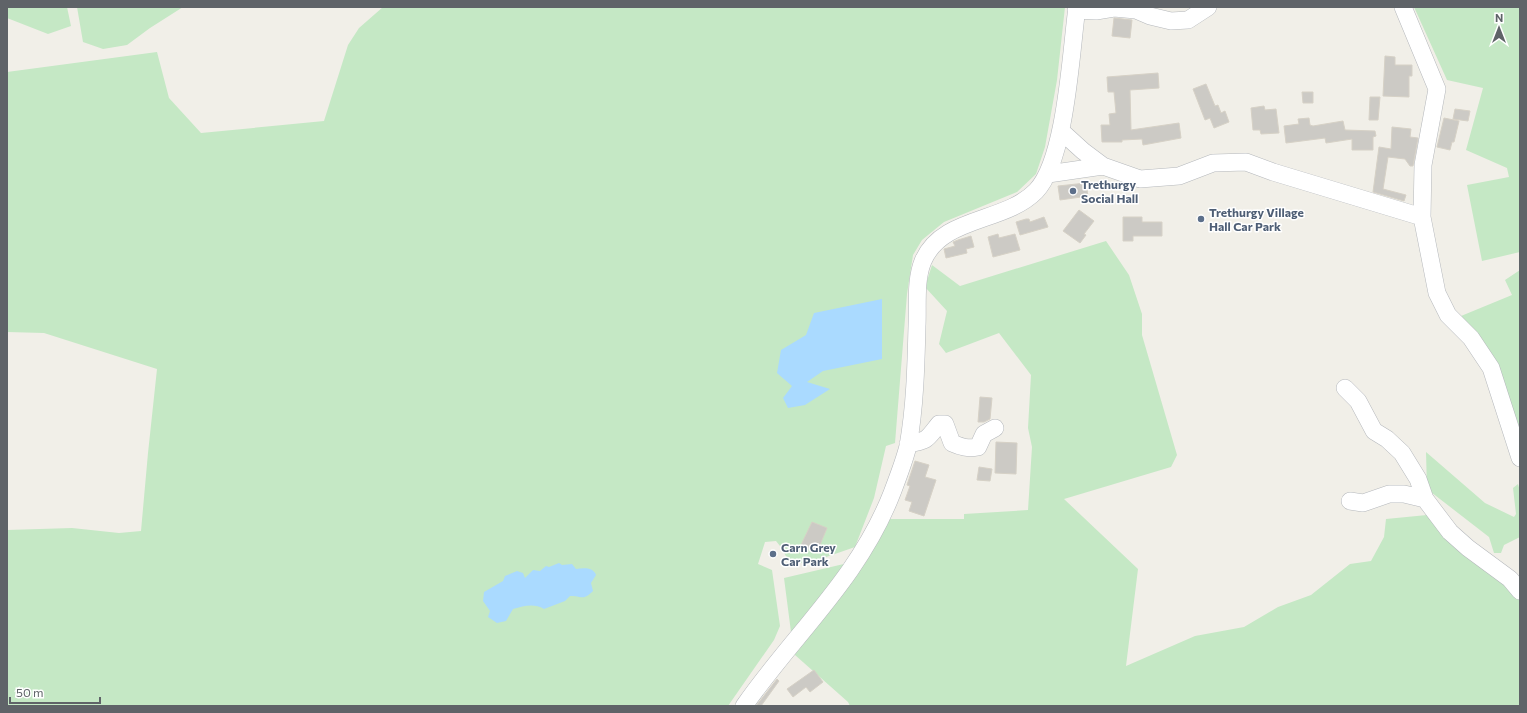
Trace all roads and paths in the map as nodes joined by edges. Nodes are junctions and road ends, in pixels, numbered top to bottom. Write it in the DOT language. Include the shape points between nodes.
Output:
graph roads {
  1 [pos="1208,7"];
  2 [pos="1404,7"];
  3 [pos="1076,9"];
  4 [pos="1061,131"];
  5 [pos="1103,166"];
  6 [pos="1048,174"];
  7 [pos="1422,217"];
  8 [pos="1344,388"];
  9 [pos="995,428"];
  10 [pos="908,444"];
  11 [pos="1520,458"];
  12 [pos="1425,499"];
  13 [pos="1350,501"];
  14 [pos="1520,591"];
  15 [pos="744,706"];
  1 -- 3 [label="street" via="1188,20 1171,21 1136,10"];
  2 -- 7 [label="street" via="1437,89 1423,165"];
  3 -- 4 [label="street"];
  4 -- 5 [label="street"];
  4 -- 6 [label="street"];
  5 -- 6 [label="street"];
  5 -- 7 [label="street" via="1140,179 1179,176 1213,163 1246,162"];
  6 -- 10 [label="street" via="1037,190 1020,203 967,225 937,241 929,249 922,263 919,281 916,381"];
  7 -- 11 [label="street" via="1438,293 1448,315 1471,338 1491,368"];
  8 -- 12 [label="street" via="1358,401 1372,428 1402,453 1418,479"];
  9 -- 10 [label="street" via="984,434 978,447 966,448 952,443 945,424 939,424 931,437 922,442"];
  10 -- 15 [label="street" via="904,464 885,511 862,553 843,582"];
  12 -- 13 [label="street" via="1404,494 1389,494 1363,503"];
  12 -- 14 [label="street" via="1450,532 1500,570"];
}
